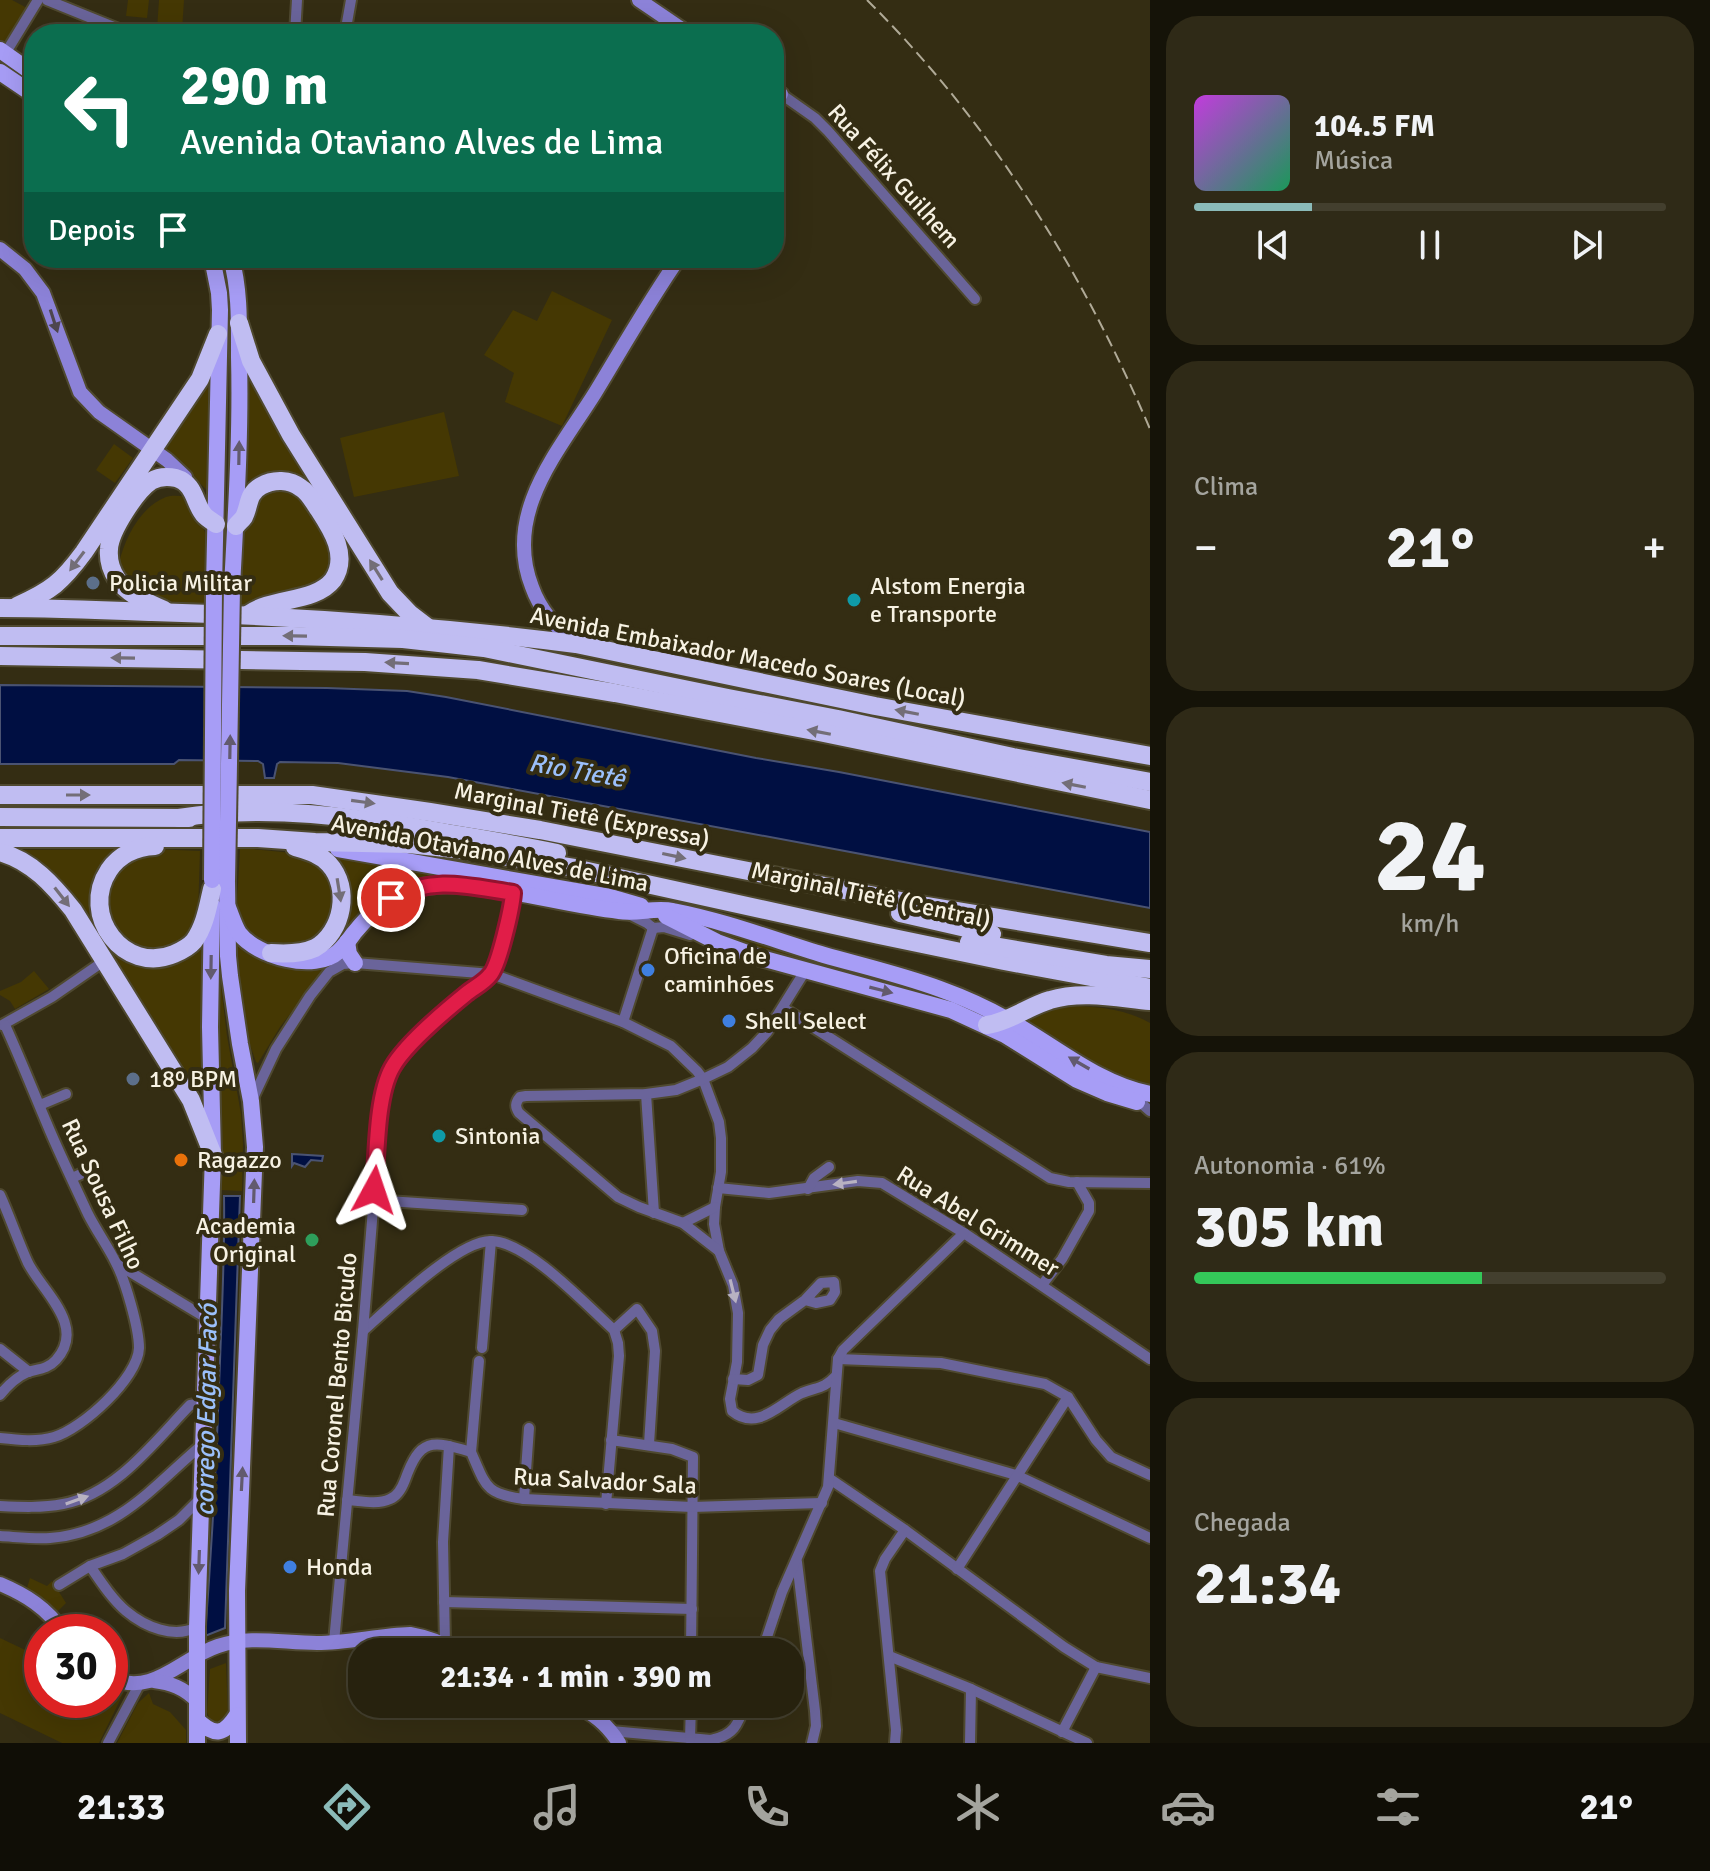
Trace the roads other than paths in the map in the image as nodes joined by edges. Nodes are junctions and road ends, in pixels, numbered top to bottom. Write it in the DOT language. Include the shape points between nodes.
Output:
graph roads {
  1 [pos="24,0"];
  2 [pos="47,0"];
  3 [pos="297,0"];
  4 [pos="351,0"];
  5 [pos="639,0"];
  6 [pos="37,3"];
  7 [pos="106,24"];
  8 [pos="296,24"];
  9 [pos="347,24"];
  10 [pos="674,24"];
  11 [pos="2,55"];
  12 [pos="24,68"];
  13 [pos="0,72"];
  14 [pos="24,88"];
  15 [pos="784,101"];
  16 [pos="0,249"];
  17 [pos="214,268"];
  18 [pos="232,268"];
  19 [pos="673,268"];
  20 [pos="975,299"];
  21 [pos="239,323"];
  22 [pos="218,334"];
  23 [pos="152,449"];
  24 [pos="188,485"];
  25 [pos="216,524"];
  26 [pos="236,526"];
  27 [pos="6,608"];
  28 [pos="170,612"];
  29 [pos="545,613"];
  30 [pos="247,616"];
  31 [pos="427,627"];
  32 [pos="0,636"];
  33 [pos="526,638"];
  34 [pos="576,644"];
  35 [pos="484,648"];
  36 [pos="0,656"];
  37 [pos="426,665"];
  38 [pos="719,673"];
  39 [pos="728,698"];
  40 [pos="984,726"];
  41 [pos="933,739"];
  42 [pos="1150,756"];
  43 [pos="1150,767"];
  44 [pos="1150,774"];
  45 [pos="1150,782"];
  46 [pos="0,795"];
  47 [pos="1150,800"];
  48 [pos="0,817"];
  49 [pos="179,818"];
  50 [pos="0,838"];
  51 [pos="258,838"];
  52 [pos="174,839"];
  53 [pos="315,842"];
  54 [pos="472,851"];
  55 [pos="0,852"];
  56 [pos="782,878"];
  57 [pos="217,883"];
  58 [pos="522,890"];
  59 [pos="227,905"];
  60 [pos="994,918"];
  61 [pos="654,919"];
  62 [pos="347,942"];
  63 [pos="1150,943"];
  64 [pos="271,953"];
  65 [pos="1150,954"];
  66 [pos="824,955"];
  67 [pos="104,961"];
  68 [pos="355,963"];
  69 [pos="1150,967"];
  70 [pos="805,971"];
  71 [pos="492,974"];
  72 [pos="1150,988"];
  73 [pos="1150,1001"];
  74 [pos="783,1008"];
  75 [pos="1006,1019"];
  76 [pos="623,1022"];
  77 [pos="3,1025"];
  78 [pos="987,1025"];
  79 [pos="703,1079"];
  80 [pos="66,1094"];
  81 [pos="646,1094"];
  82 [pos="251,1101"];
  83 [pos="1148,1103"];
  84 [pos="40,1105"];
  85 [pos="213,1155"];
  86 [pos="829,1167"];
  87 [pos="92,1169"];
  88 [pos="72,1178"];
  89 [pos="1077,1182"];
  90 [pos="1150,1183"];
  91 [pos="718,1188"];
  92 [pos="808,1189"];
  93 [pos="0,1195"];
  94 [pos="373,1200"];
  95 [pos="715,1207"];
  96 [pos="522,1210"];
  97 [pos="654,1213"];
  98 [pos="683,1223"];
  99 [pos="964,1233"];
  100 [pos="491,1241"];
  101 [pos="719,1251"];
  102 [pos="117,1264"];
  103 [pos="1042,1285"];
  104 [pos="805,1300"];
  105 [pos="208,1319"];
  106 [pos="614,1330"];
  107 [pos="363,1331"];
  108 [pos="482,1348"];
  109 [pos="0,1349"];
  110 [pos="838,1359"];
  111 [pos="1150,1359"];
  112 [pos="479,1361"];
  113 [pos="29,1372"];
  114 [pos="836,1376"];
  115 [pos="733,1379"];
  116 [pos="818,1389"];
  117 [pos="0,1395"];
  118 [pos="1068,1397"];
  119 [pos="834,1406"];
  120 [pos="205,1407"];
  121 [pos="834,1423"];
  122 [pos="529,1428"];
  123 [pos="0,1438"];
  124 [pos="611,1440"];
  125 [pos="203,1444"];
  126 [pos="649,1444"];
  127 [pos="449,1446"];
  128 [pos="471,1452"];
  129 [pos="1016,1475"];
  130 [pos="1150,1475"];
  131 [pos="830,1479"];
  132 [pos="202,1497"];
  133 [pos="524,1499"];
  134 [pos="347,1500"];
  135 [pos="822,1503"];
  136 [pos="606,1504"];
  137 [pos="0,1506"];
  138 [pos="692,1507"];
  139 [pos="179,1520"];
  140 [pos="905,1530"];
  141 [pos="200,1533"];
  142 [pos="0,1536"];
  143 [pos="1150,1538"];
  144 [pos="797,1560"];
  145 [pos="90,1566"];
  146 [pos="957,1569"];
  147 [pos="0,1584"];
  148 [pos="59,1585"];
  149 [pos="444,1602"];
  150 [pos="692,1609"];
  151 [pos="48,1614"];
  152 [pos="197,1627"];
  153 [pos="372,1638"];
  154 [pos="427,1638"];
  155 [pos="449,1638"];
  156 [pos="691,1638"];
  157 [pos="767,1638"];
  158 [pos="236,1640"];
  159 [pos="348,1641"];
  160 [pos="334,1642"];
  161 [pos="197,1654"];
  162 [pos="889,1656"];
  163 [pos="1096,1667"];
  164 [pos="1150,1678"];
  165 [pos="128,1680"];
  166 [pos="146,1683"];
  167 [pos="971,1689"];
  168 [pos="197,1701"];
  169 [pos="237,1715"];
  170 [pos="596,1718"];
  171 [pos="691,1718"];
  172 [pos="739,1718"];
  173 [pos="197,1720"];
  174 [pos="1062,1732"];
  175 [pos="615,1737"];
  176 [pos="690,1739"];
  177 [pos="108,1743"];
  178 [pos="197,1743"];
  179 [pos="238,1743"];
  180 [pos="812,1743"];
  181 [pos="895,1743"];
  182 [pos="970,1743"];
  183 [pos="1087,1743"];
  1 -- 6 [label="street"];
  2 -- 7 [label="street"];
  3 -- 8 [label="street"];
  4 -- 9 [label="street"];
  5 -- 10 [label="street"];
  6 -- 11 [label="street"];
  11 -- 12 [label="main road"];
  13 -- 14 [label="main road"];
  15 -- 20 [label="street, Rua Félix Guilhem" via="828,131"];
  16 -- 23 [label="street, one-way" via="43,293 80,392"];
  17 -- 22 [label="main road"];
  18 -- 21 [label="main road"];
  19 -- 29 [label="street" via="533,496 523,557"];
  26 -- 21 [label="main road, one-way"];
  31 -- 21 [label="highway, one-way" via="390,593 291,435 251,361"];
  22 -- 23 [label="highway" via="200,379"];
  22 -- 25 [label="main road"];
  23 -- 24 [label="street"];
  23 -- 27 [label="highway, one-way" via="64,577 41,596"];
  24 -- 25 [label="highway" via="203,515"];
  24 -- 28 [label="highway" via="165,477 148,483 129,506 108,550 123,587"];
  25 -- 57 [label="main road, bridge"];
  26 -- 30 [label="highway" via="254,490 285,481 310,496 339,551 337,571 327,585"];
  57 -- 26 [label="main road, one-way, bridge"];
  27 -- 28 [label="highway, Avenida Embaixador Macedo Soares (Local)"];
  28 -- 30 [label="highway, Avenida Embaixador Macedo Soares (Local)"];
  29 -- 33 [label="street"];
  29 -- 34 [label="street"];
  30 -- 31 [label="highway, Avenida Embaixador Macedo Soares (Local)"];
  31 -- 33 [label="highway, Avenida Embaixador Macedo Soares (Local)"];
  35 -- 32 [label="highway, one-way" via="403,639 247,635"];
  33 -- 34 [label="highway, Avenida Embaixador Macedo Soares (Local)"];
  34 -- 38 [label="highway, Avenida Embaixador Macedo Soares (Local)"];
  35 -- 38 [label="highway"];
  35 -- 39 [label="highway"];
  37 -- 36 [label="highway, one-way"];
  37 -- 39 [label="highway" via="445,658 468,659"];
  47 -- 37 [label="highway, one-way" via="615,693"];
  40 -- 38 [label="highway, Avenida Embaixador Macedo Soares (Local), one-way"];
  39 -- 41 [label="highway"];
  40 -- 42 [label="highway, Avenida Embaixador Macedo Soares (Local)"];
  40 -- 43 [label="highway" via="1010,737"];
  41 -- 44 [label="highway" via="946,737"];
  41 -- 45 [label="highway"];
  46 -- 56 [label="highway, Marginal Tietê (Expressa), one-way" via="312,795 540,830"];
  48 -- 49 [label="highway"];
  49 -- 54 [label="highway" via="372,831 453,843"];
  49 -- 69 [label="highway, Marginal Tietê (Central)" via="301,813 389,823 539,849 959,940 1106,965"];
  50 -- 52 [label="highway, Avenida Otaviano Alves de Lima"];
  51 -- 52 [label="highway, Avenida Otaviano Alves de Lima"];
  51 -- 53 [label="highway, Avenida Otaviano Alves de Lima"];
  51 -- 64 [label="highway, one-way" via="320,856 331,866 341,890 340,917 327,938 308,951"];
  52 -- 57 [label="highway" via="121,856 105,875 98,907 108,933 141,956 158,959 177,953 195,940"];
  53 -- 54 [label="highway, Avenida Otaviano Alves de Lima"];
  53 -- 58 [label="main road, Avenida Otaviano Alves de Lima"];
  54 -- 72 [label="highway, Avenida Otaviano Alves de Lima"];
  55 -- 67 [label="highway, one-way" via="50,882"];
  56 -- 60 [label="highway, Marginal Tietê (Expressa)"];
  56 -- 69 [label="highway" via="841,900"];
  57 -- 59 [label="main road"];
  57 -- 85 [label="main road, one-way" via="210,1027"];
  58 -- 61 [label="main road, Avenida Otaviano Alves de Lima"];
  58 -- 61 [label="main road, Avenida Otaviano Alves de Lima" via="610,897"];
  58 -- 62 [label="main road, Avenida Otaviano Alves de Lima" via="452,884 413,889 375,909"];
  58 -- 71 [label="street"];
  59 -- 64 [label="main road, Avenida Otaviano Alves de Lima" via="239,932"];
  59 -- 82 [label="main road" via="230,976"];
  60 -- 63 [label="highway, Marginal Tietê (Expressa)"];
  60 -- 65 [label="highway, Marginal Tietê (Central)" via="1049,935"];
  61 -- 66 [label="main road" via="668,910"];
  61 -- 70 [label="main road"];
  61 -- 76 [label="street"];
  62 -- 64 [label="main road, Avenida Otaviano Alves de Lima" via="335,954 315,961"];
  62 -- 68 [label="main road"];
  66 -- 70 [label="main road"];
  66 -- 75 [label="main road" via="919,981"];
  67 -- 77 [label="street"];
  67 -- 85 [label="highway" via="191,1100"];
  68 -- 71 [label="street"];
  68 -- 82 [label="street" via="329,972 310,996"];
  70 -- 74 [label="street"];
  70 -- 78 [label="main road, one-way" via="925,1002"];
  71 -- 76 [label="street"];
  71 -- 94 [label="street, Rua Coronel Bento Bicudo" via="434,1022 393,1066 382,1099"];
  73 -- 75 [label="highway" via="1070,996"];
  74 -- 79 [label="street" via="752,1048"];
  74 -- 89 [label="street" via="1041,1173"];
  75 -- 78 [label="highway"];
  83 -- 75 [label="main road, one-way"];
  76 -- 79 [label="street" via="671,1046"];
  77 -- 84 [label="street, Rua Sousa Filho"];
  78 -- 83 [label="main road" via="1077,1080"];
  79 -- 81 [label="street"];
  79 -- 91 [label="street" via="719,1122"];
  80 -- 84 [label="street"];
  81 -- 97 [label="street"];
  81 -- 97 [label="street" via="526,1096 516,1105 618,1197"];
  158 -- 82 [label="main road, one-way" via="255,1178"];
  84 -- 88 [label="street, Rua Sousa Filho"];
  85 -- 105 [label="main road"];
  86 -- 92 [label="street"];
  87 -- 88 [label="street"];
  88 -- 102 [label="street, Rua Sousa Filho"];
  89 -- 90 [label="street"];
  89 -- 103 [label="street" via="1089,1211"];
  91 -- 92 [label="street, Rua Abel Grimmer" via="769,1193"];
  91 -- 95 [label="street"];
  99 -- 92 [label="street, Rua Abel Grimmer, one-way" via="882,1183"];
  93 -- 113 [label="street" via="33,1272 58,1305 65,1327 64,1347 55,1361"];
  94 -- 96 [label="street"];
  94 -- 107 [label="street, Rua Coronel Bento Bicudo"];
  95 -- 98 [label="street"];
  95 -- 101 [label="street"];
  97 -- 98 [label="street"];
  98 -- 101 [label="street"];
  99 -- 103 [label="street, Rua Abel Grimmer"];
  99 -- 110 [label="street"];
  100 -- 106 [label="street" via="528,1255"];
  100 -- 107 [label="street" via="453,1256"];
  100 -- 108 [label="street"];
  101 -- 115 [label="street, one-way" via="738,1313"];
  102 -- 105 [label="street"];
  102 -- 123 [label="street, Rua Sousa Filho" via="139,1346 131,1370 85,1422 69,1432 25,1441"];
  103 -- 111 [label="street, Rua Abel Grimmer"];
  104 -- 104 [label="street" via="823,1282 834,1282 829,1301"];
  104 -- 115 [label="street" via="770,1330 758,1375"];
  105 -- 120 [label="main road"];
  106 -- 124 [label="street" via="619,1356"];
  106 -- 126 [label="street" via="637,1309 652,1331"];
  107 -- 134 [label="street, Rua Coronel Bento Bicudo"];
  109 -- 113 [label="street"];
  110 -- 114 [label="street"];
  110 -- 118 [label="street" via="941,1363 1045,1384"];
  112 -- 128 [label="street"];
  113 -- 117 [label="street"];
  114 -- 116 [label="street"];
  114 -- 119 [label="street"];
  115 -- 116 [label="street" via="730,1407 742,1417 763,1417"];
  116 -- 119 [label="street"];
  118 -- 129 [label="street"];
  118 -- 130 [label="street" via="1111,1457"];
  119 -- 121 [label="street"];
  120 -- 125 [label="main road"];
  137 -- 120 [label="street, one-way" via="45,1507 84,1498 118,1478 190,1405"];
  121 -- 129 [label="street"];
  121 -- 131 [label="street"];
  122 -- 133 [label="street"];
  124 -- 126 [label="street"];
  124 -- 136 [label="street"];
  125 -- 132 [label="main road"];
  125 -- 142 [label="street" via="131,1508 106,1522 52,1538"];
  126 -- 138 [label="street" via="693,1457"];
  127 -- 128 [label="street"];
  127 -- 134 [label="street" via="434,1444 418,1452 402,1487 390,1499"];
  127 -- 149 [label="street"];
  128 -- 133 [label="street, Rua Salvador Sala" via="490,1490"];
  129 -- 143 [label="street"];
  129 -- 146 [label="street"];
  131 -- 135 [label="street"];
  131 -- 140 [label="street"];
  132 -- 139 [label="street"];
  132 -- 141 [label="main road"];
  133 -- 136 [label="street, Rua Salvador Sala"];
  134 -- 160 [label="street, Rua Coronel Bento Bicudo"];
  135 -- 138 [label="street, Rua Salvador Sala"];
  135 -- 144 [label="street"];
  136 -- 138 [label="street, Rua Salvador Sala"];
  138 -- 150 [label="street"];
  139 -- 141 [label="street"];
  139 -- 145 [label="street" via="123,1554"];
  140 -- 146 [label="street"];
  140 -- 162 [label="street" via="880,1571"];
  141 -- 152 [label="main road, one-way"];
  144 -- 157 [label="street"];
  144 -- 180 [label="street" via="815,1711"];
  145 -- 148 [label="street"];
  145 -- 152 [label="street" via="128,1613 173,1633"];
  146 -- 163 [label="street"];
  147 -- 151 [label="street"];
  149 -- 150 [label="street"];
  149 -- 155 [label="street"];
  150 -- 156 [label="street"];
  152 -- 161 [label="main road"];
  153 -- 154 [label="street"];
  158 -- 160 [label="street"];
  158 -- 161 [label="street"];
  158 -- 169 [label="main road"];
  159 -- 160 [label="street"];
  161 -- 166 [label="street"];
  161 -- 168 [label="main road"];
  162 -- 167 [label="street"];
  162 -- 181 [label="street"];
  163 -- 164 [label="street"];
  163 -- 174 [label="street"];
  165 -- 166 [label="street"];
  166 -- 168 [label="street" via="174,1685"];
  166 -- 177 [label="street"];
  167 -- 174 [label="street"];
  167 -- 182 [label="street"];
  168 -- 173 [label="main road"];
  169 -- 173 [label="main road" via="221,1731"];
  169 -- 179 [label="main road"];
  170 -- 175 [label="street"];
  171 -- 176 [label="street"];
  172 -- 176 [label="street" via="724,1737"];
  173 -- 178 [label="main road"];
  174 -- 183 [label="street"];
  175 -- 176 [label="street"];
}
